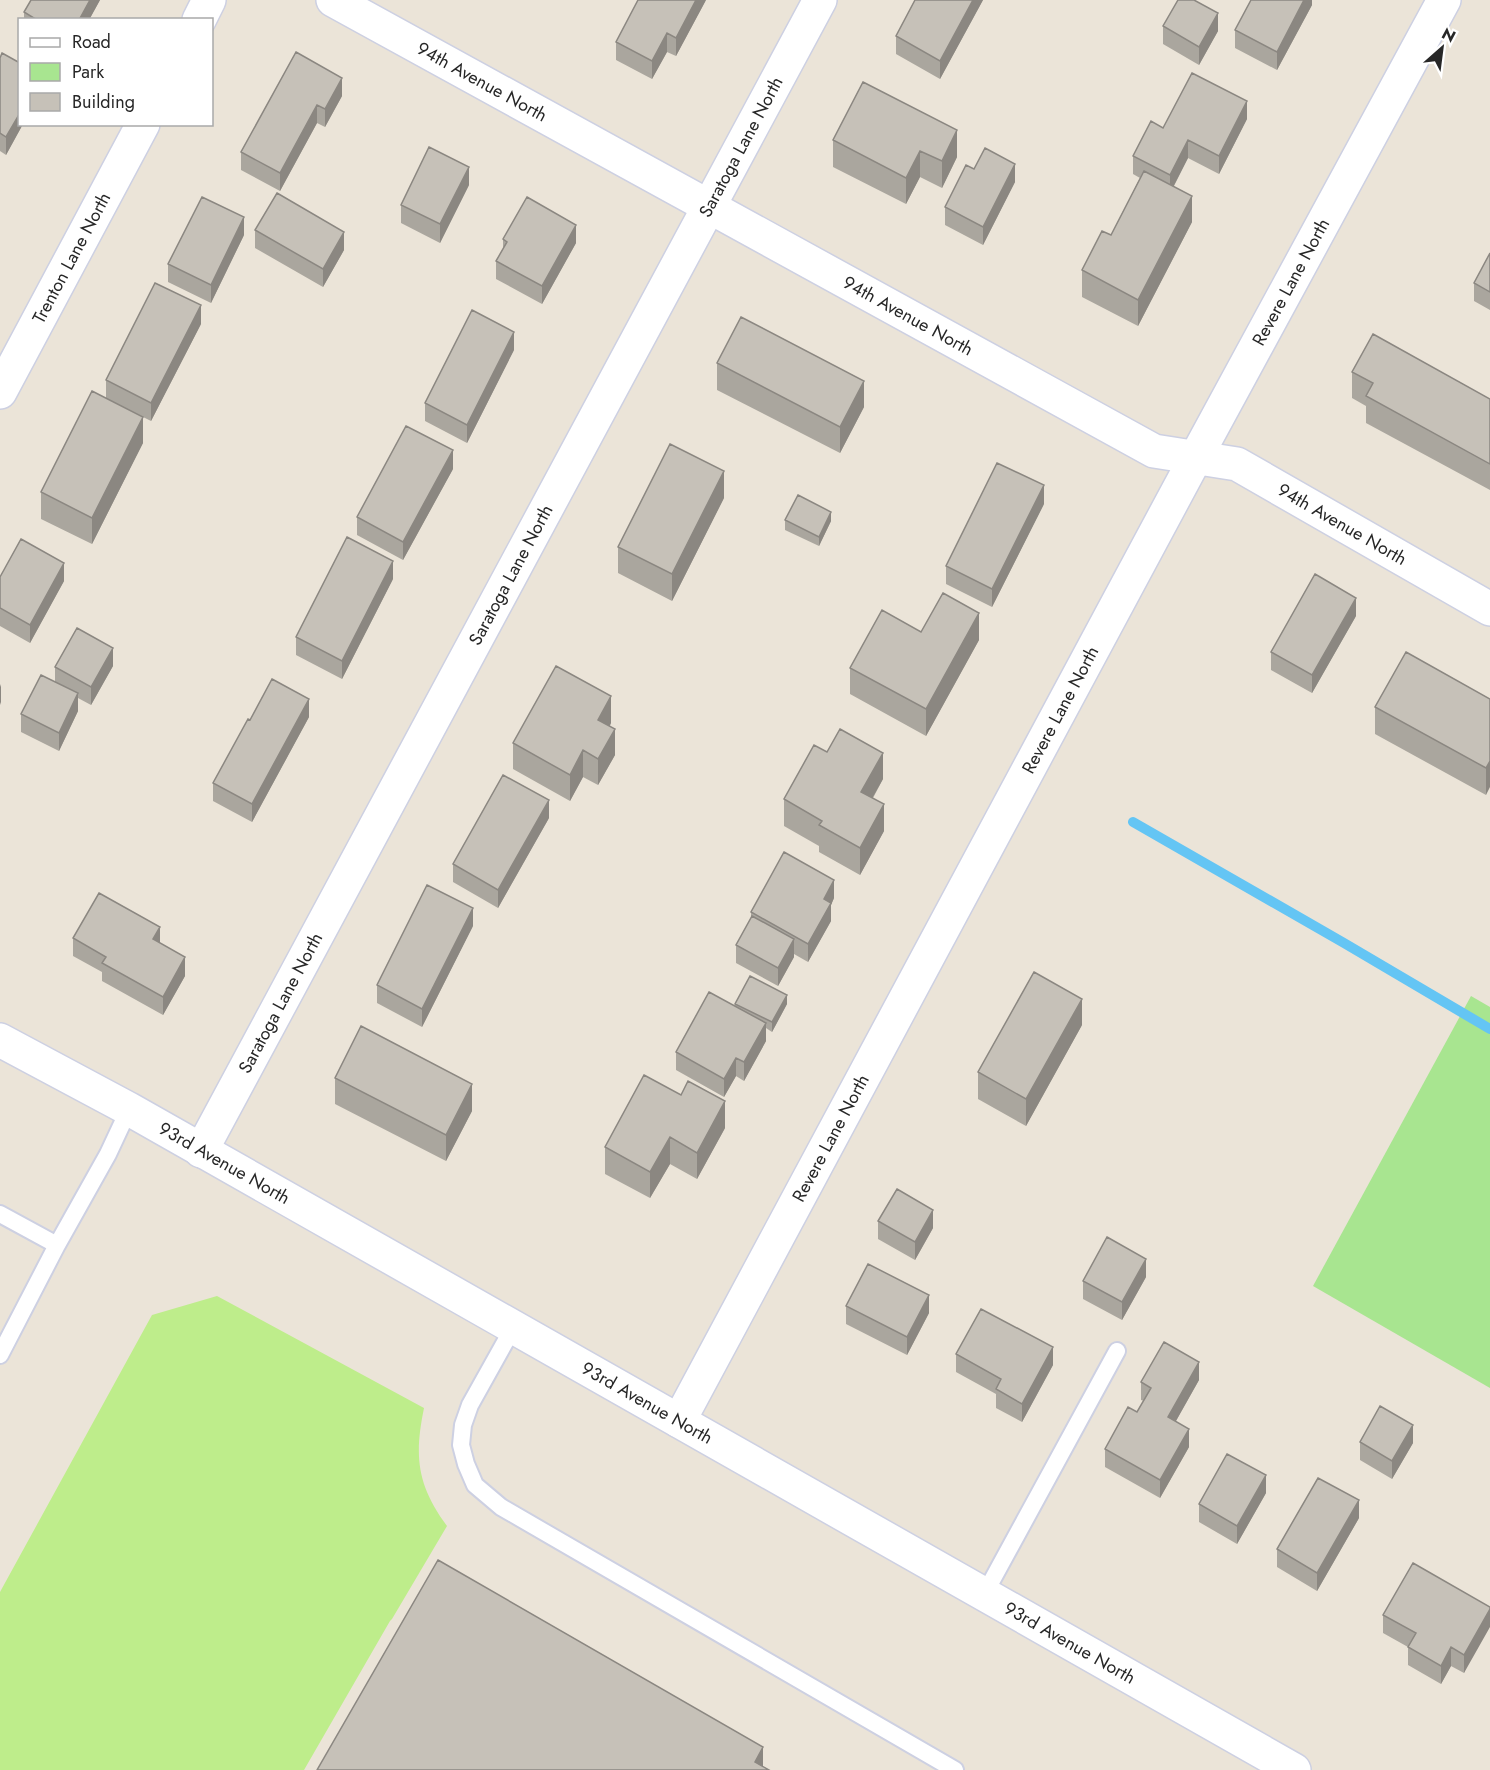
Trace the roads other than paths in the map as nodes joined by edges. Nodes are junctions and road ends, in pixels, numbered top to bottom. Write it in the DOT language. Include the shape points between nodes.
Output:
graph roads {
  1 [pos="209,0"];
  2 [pos="333,0"];
  3 [pos="820,0"];
  4 [pos="1444,0"];
  5 [pos="200,18"];
  6 [pos="142,126"];
  7 [pos="709,206"];
  8 [pos="0,392"];
  9 [pos="1196,457"];
  10 [pos="1490,609"];
  11 [pos="0,1040"];
  12 [pos="129,1109"];
  13 [pos="201,1151"];
  14 [pos="0,1214"];
  15 [pos="57,1245"];
  16 [pos="513,1328"];
  17 [pos="1117,1351"];
  18 [pos="0,1355"];
  19 [pos="679,1421"];
  20 [pos="984,1595"];
  21 [pos="955,1770"];
  22 [pos="1294,1770"];
  1 -- 5 [label="street"];
  2 -- 7 [label="street, 94th Avenue North"];
  3 -- 7 [label="street, Saratoga Lane North"];
  4 -- 9 [label="street, Revere Lane North"];
  6 -- 8 [label="street, Trenton Lane North"];
  7 -- 9 [label="street, 94th Avenue North" via="1154,451"];
  7 -- 13 [label="street, Saratoga Lane North"];
  9 -- 10 [label="street, 94th Avenue North" via="1237,464"];
  9 -- 19 [label="street, Revere Lane North"];
  11 -- 12 [label="street, 93rd Avenue North"];
  12 -- 13 [label="street, 93rd Avenue North"];
  12 -- 15 [label="lane"];
  13 -- 16 [label="street, 93rd Avenue North"];
  14 -- 15 [label="lane"];
  15 -- 18 [label="lane"];
  16 -- 19 [label="street, 93rd Avenue North"];
  16 -- 21 [label="lane" via="463,1425 461,1445 475,1485 501,1507"];
  17 -- 20 [label="lane"];
  19 -- 20 [label="street, 93rd Avenue North"];
  20 -- 22 [label="street, 93rd Avenue North"];
}
